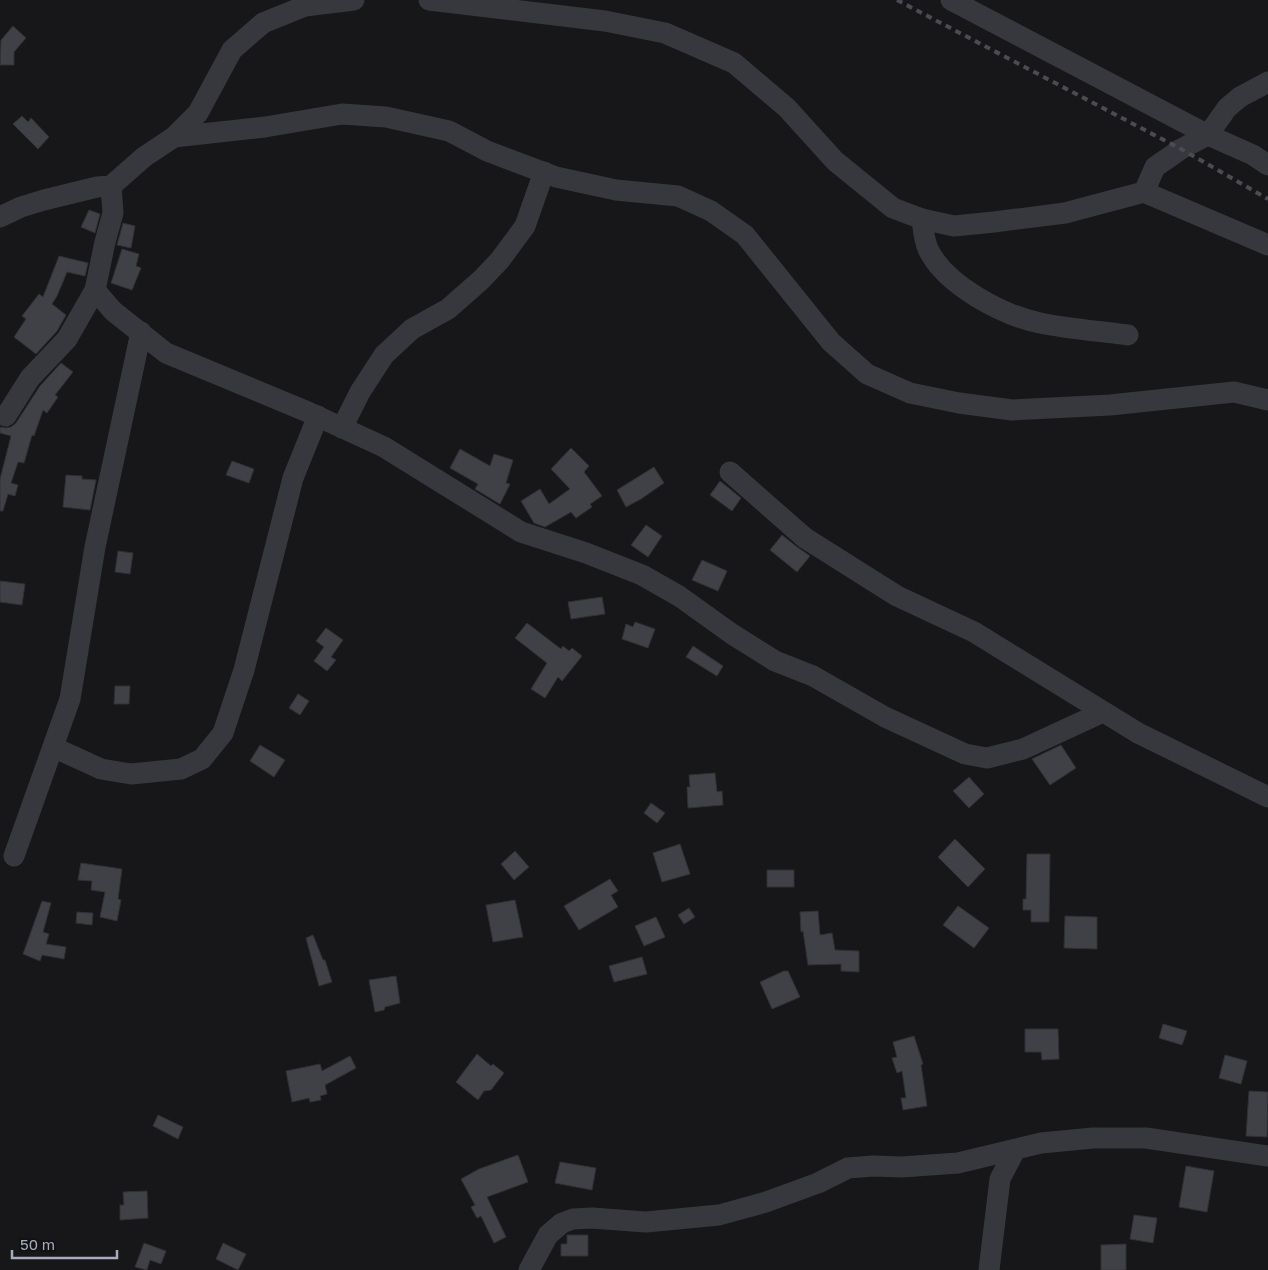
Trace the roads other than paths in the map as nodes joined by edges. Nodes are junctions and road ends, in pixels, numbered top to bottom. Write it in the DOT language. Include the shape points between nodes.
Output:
graph roads {
  1 [pos="354,0"];
  2 [pos="429,0"];
  3 [pos="951,0"];
  4 [pos="1268,82"];
  5 [pos="1208,135"];
  6 [pos="174,137"];
  7 [pos="1268,165"];
  8 [pos="544,172"];
  9 [pos="111,186"];
  10 [pos="1144,192"];
  11 [pos="0,217"];
  12 [pos="922,219"];
  13 [pos="1268,245"];
  14 [pos="95,290"];
  15 [pos="140,332"];
  16 [pos="1128,335"];
  17 [pos="1268,400"];
  18 [pos="6,416"];
  19 [pos="318,416"];
  20 [pos="342,428"];
  21 [pos="730,472"];
  22 [pos="1103,712"];
  23 [pos="53,747"];
  24 [pos="1268,797"];
  25 [pos="14,856"];
  26 [pos="1015,1150"];
  27 [pos="1268,1156"];
  28 [pos="529,1270"];
  29 [pos="988,1270"];
  1 -- 6 [label="street" via="305,6 263,23 232,50 198,113"];
  2 -- 12 [label="street" via="605,21 665,33 734,63 787,108 835,161 893,208"];
  3 -- 5 [label="street"];
  4 -- 5 [label="street" via="1227,108"];
  5 -- 7 [label="street"];
  5 -- 10 [label="street" via="1155,167"];
  6 -- 8 [label="street" via="342,114 386,117 449,131 487,151"];
  6 -- 9 [label="street" via="144,157"];
  8 -- 17 [label="street" via="616,190 678,196 711,211 745,235 831,342 867,374 910,393 1012,410 1110,405 1234,392"];
  8 -- 20 [label="street" via="525,226 500,260 448,309 412,328 384,355"];
  9 -- 11 [label="street" via="44,200"];
  9 -- 14 [label="street" via="113,213"];
  10 -- 12 [label="street" via="1066,213 994,222 954,226"];
  10 -- 13 [label="street"];
  12 -- 16 [label="street" via="927,248 940,268 962,288 1007,312 1040,323"];
  14 -- 15 [label="street" via="113,312"];
  14 -- 18 [label="street" via="67,339 30,378"];
  15 -- 19 [label="street" via="166,353"];
  15 -- 23 [label="street" via="95,547 70,699"];
  19 -- 20 [label="street"];
  19 -- 23 [label="street" via="293,478 244,670 223,733 202,759 181,769 130,774 101,769"];
  20 -- 22 [label="street" via="384,447 521,532 642,575 775,661 813,676 885,717 966,754 987,758 1023,749"];
  21 -- 22 [label="street" via="805,538 897,596 974,632"];
  22 -- 24 [label="street" via="1138,734"];
  23 -- 25 [label="street"];
  26 -- 27 [label="street" via="1085,1139 1146,1138"];
  26 -- 28 [label="street" via="958,1163 848,1168 766,1202 719,1215 646,1222 573,1219 562,1222 548,1235"];
  26 -- 29 [label="street" via="1000,1179"];
}
